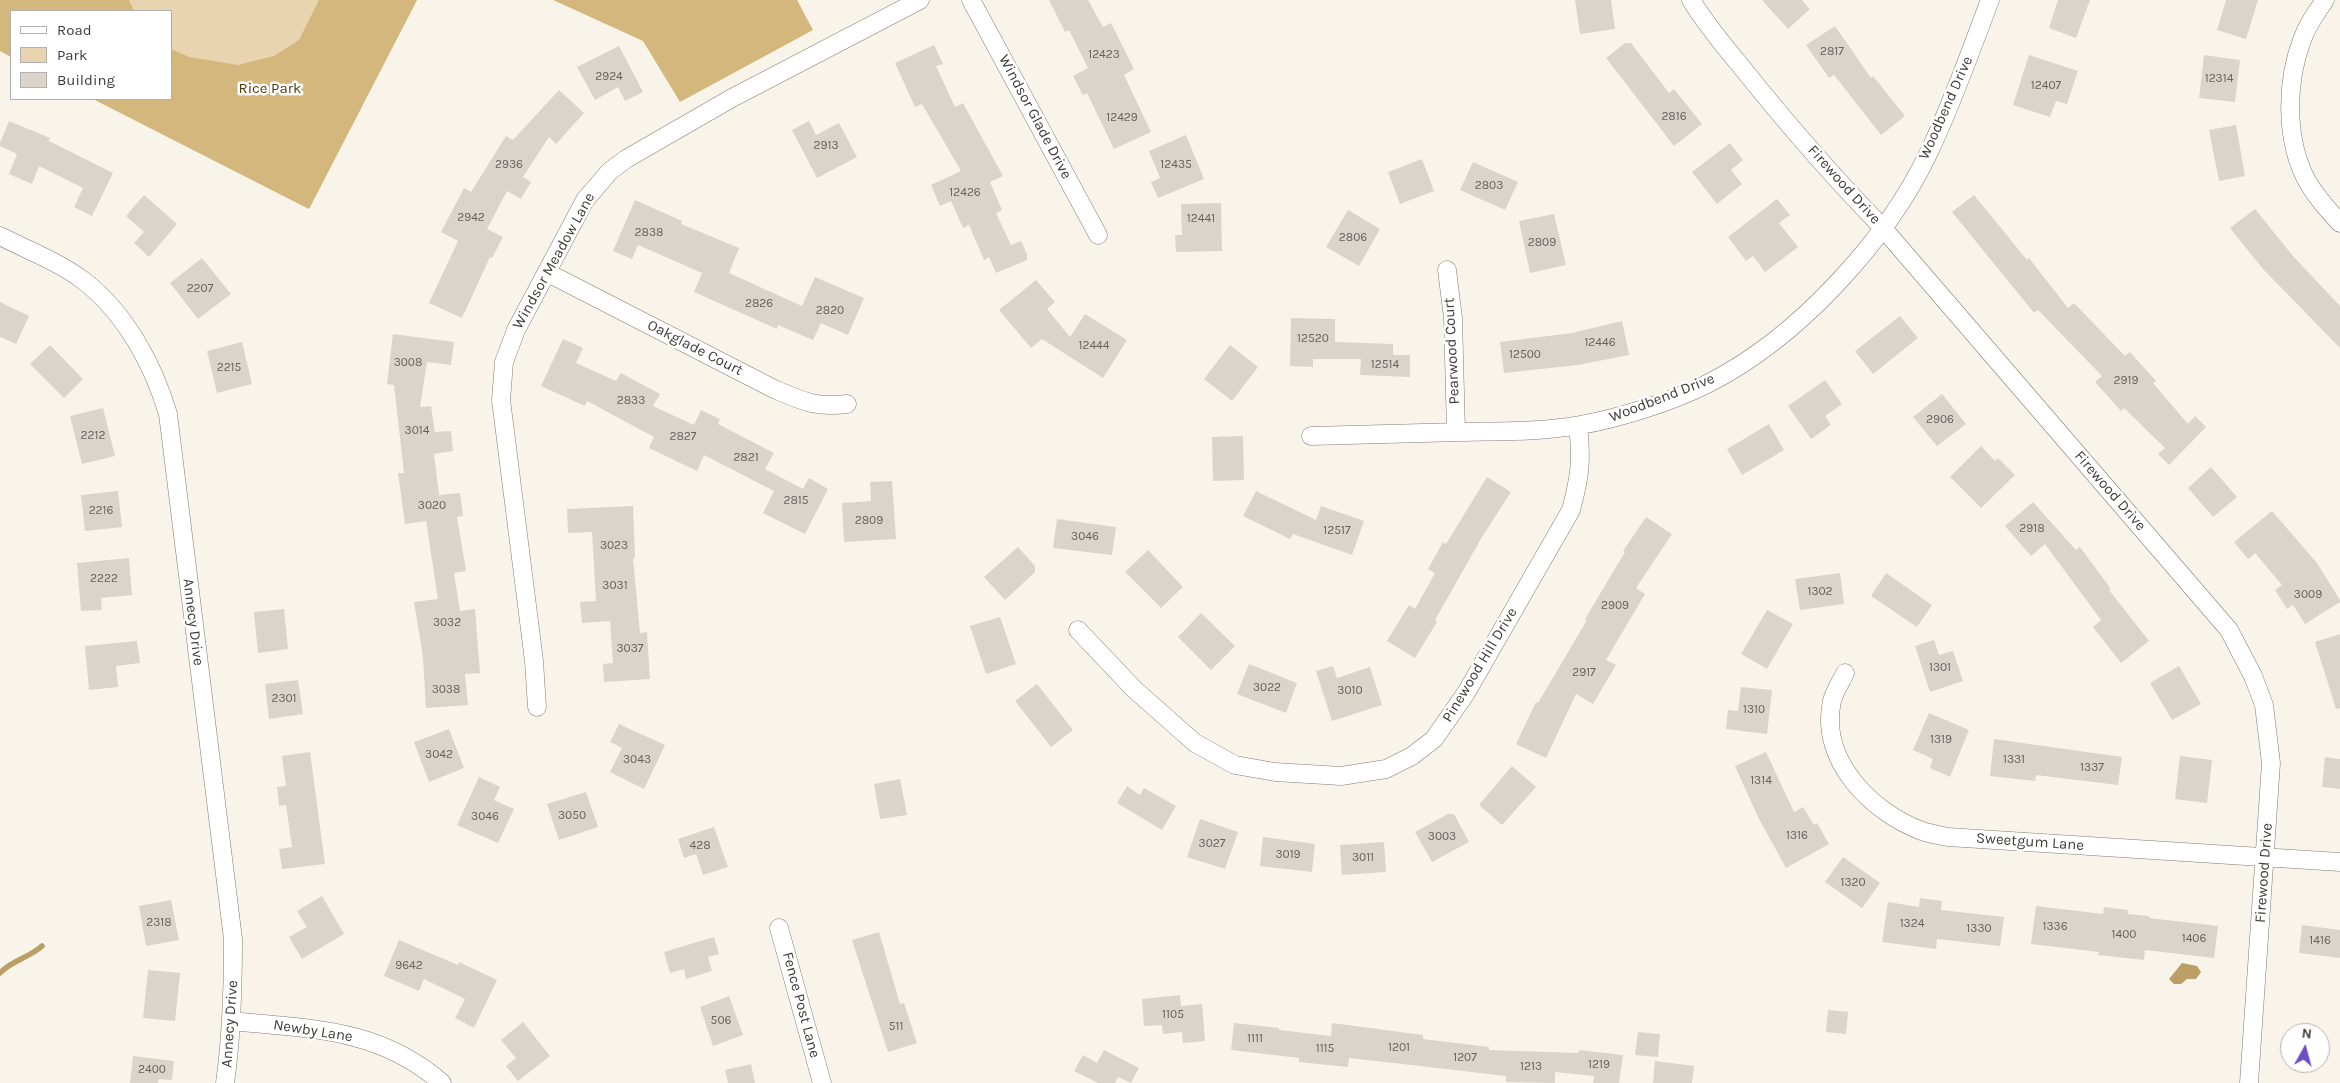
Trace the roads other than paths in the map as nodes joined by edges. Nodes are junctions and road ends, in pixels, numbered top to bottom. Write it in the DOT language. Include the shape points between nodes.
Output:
graph roads {
  1 [pos="920,0"];
  2 [pos="971,0"];
  3 [pos="1692,0"];
  4 [pos="1990,0"];
  5 [pos="2325,0"];
  6 [pos="2340,223"];
  7 [pos="1882,227"];
  8 [pos="1098,235"];
  9 [pos="0,236"];
  10 [pos="1447,270"];
  11 [pos="548,273"];
  12 [pos="847,404"];
  13 [pos="1578,426"];
  14 [pos="1456,432"];
  15 [pos="1310,436"];
  16 [pos="1078,630"];
  17 [pos="1845,673"];
  18 [pos="537,708"];
  19 [pos="2266,857"];
  20 [pos="2340,862"];
  21 [pos="779,928"];
  22 [pos="232,1021"];
  23 [pos="225,1083"];
  24 [pos="442,1083"];
  25 [pos="822,1083"];
  26 [pos="2249,1083"];
  1 -- 11 [label="street, Windsor Meadow Lane" via="732,98 626,159 610,171 585,200"];
  2 -- 8 [label="street, Windsor Glade Drive"];
  3 -- 7 [label="street, Firewood Drive" via="1704,20 1774,106"];
  4 -- 7 [label="street, Woodbend Drive" via="1929,151"];
  5 -- 6 [label="street" via="2310,22 2296,56 2291,96 2293,138 2307,181"];
  7 -- 13 [label="street, Woodbend Drive" via="1856,263 1808,313 1738,365 1707,384 1655,404"];
  7 -- 19 [label="street, Firewood Drive" via="2229,630 2264,705 2271,763"];
  9 -- 22 [label="street, Annecy Drive" via="75,276 119,315 136,341 168,414 227,880 233,939"];
  10 -- 14 [label="street, Pearwood Court" via="1453,318"];
  11 -- 12 [label="street, Oakglade Court" via="774,389 809,404"];
  11 -- 18 [label="street, Windsor Meadow Lane" via="508,347 501,400"];
  13 -- 14 [label="street, Woodbend Drive" via="1533,431"];
  13 -- 16 [label="street, Pinewood Hill Drive" via="1581,457 1571,510 1466,694 1434,739 1412,756 1386,769 1341,776 1275,772 1235,765 1195,743 1134,689"];
  14 -- 15 [label="street, Woodbend Drive"];
  17 -- 19 [label="street, Sweetgum Lane" via="1832,700 1830,719 1839,760 1858,788 1883,811 1922,831 1948,837"];
  19 -- 20 [label="street, Sweetgum Lane"];
  19 -- 26 [label="street, Firewood Drive"];
  21 -- 25 [label="street, Fence Post Lane"];
  22 -- 23 [label="street, Annecy Drive"];
  22 -- 24 [label="street, Newby Lane" via="345,1033 387,1047"];
}
